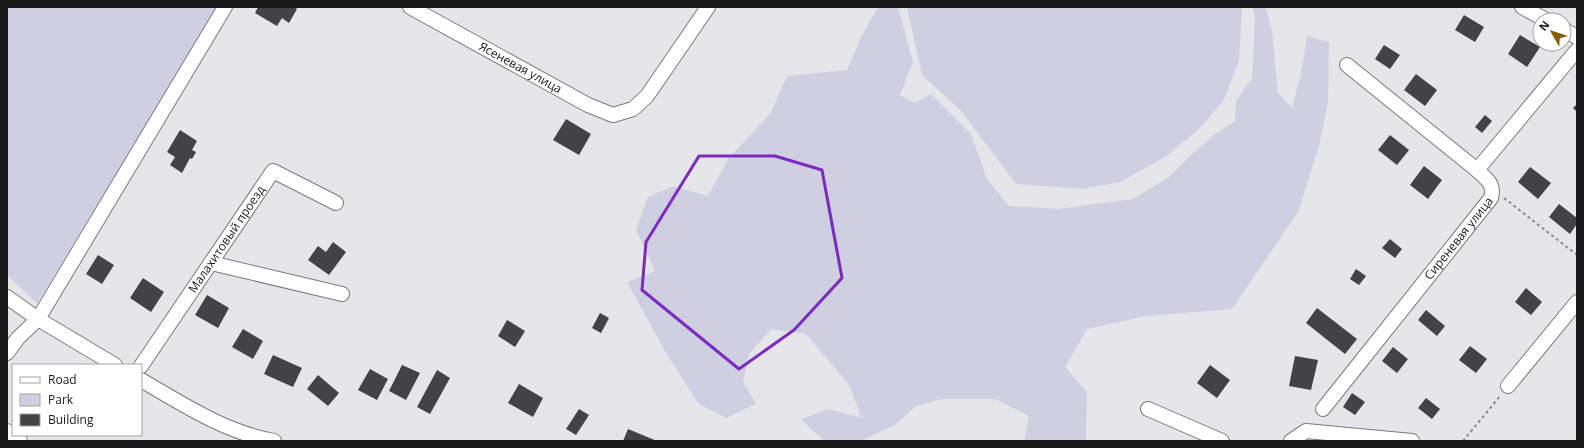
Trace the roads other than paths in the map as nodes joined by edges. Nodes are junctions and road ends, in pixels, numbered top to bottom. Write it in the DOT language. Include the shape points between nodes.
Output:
graph roads {
  1 [pos="225,7"];
  2 [pos="410,7"];
  3 [pos="707,7"];
  4 [pos="1522,7"];
  5 [pos="1532,12"];
  6 [pos="1577,50"];
  7 [pos="1347,65"];
  8 [pos="1477,170"];
  9 [pos="336,203"];
  10 [pos="211,263"];
  11 [pos="342,294"];
  12 [pos="7,297"];
  13 [pos="1577,302"];
  14 [pos="38,319"];
  15 [pos="7,353"];
  16 [pos="114,364"];
  17 [pos="142,365"];
  18 [pos="142,381"];
  19 [pos="1508,386"];
  20 [pos="1148,409"];
  21 [pos="1323,409"];
  22 [pos="274,441"];
  23 [pos="1222,441"];
  24 [pos="1291,441"];
  25 [pos="1412,441"];
  1 -- 14 [label="street"];
  2 -- 3 [label="street, Ясеневая улица" via="588,105 613,115 633,110 647,96"];
  4 -- 5 [label="street"];
  6 -- 8 [label="street"];
  7 -- 8 [label="street, Сиреневая улица"];
  8 -- 21 [label="street, Сиреневая улица" via="1490,183 1493,190 1491,198"];
  9 -- 10 [label="street, Малахитовый проезд" via="273,171"];
  10 -- 11 [label="street"];
  10 -- 17 [label="street, Малахитовый проезд"];
  12 -- 14 [label="street"];
  13 -- 19 [label="street"];
  14 -- 15 [label="street"];
  14 -- 16 [label="street"];
  18 -- 22 [label="street" via="215,422 258,438"];
  20 -- 23 [label="street"];
  24 -- 25 [label="street" via="1306,431"];
}
